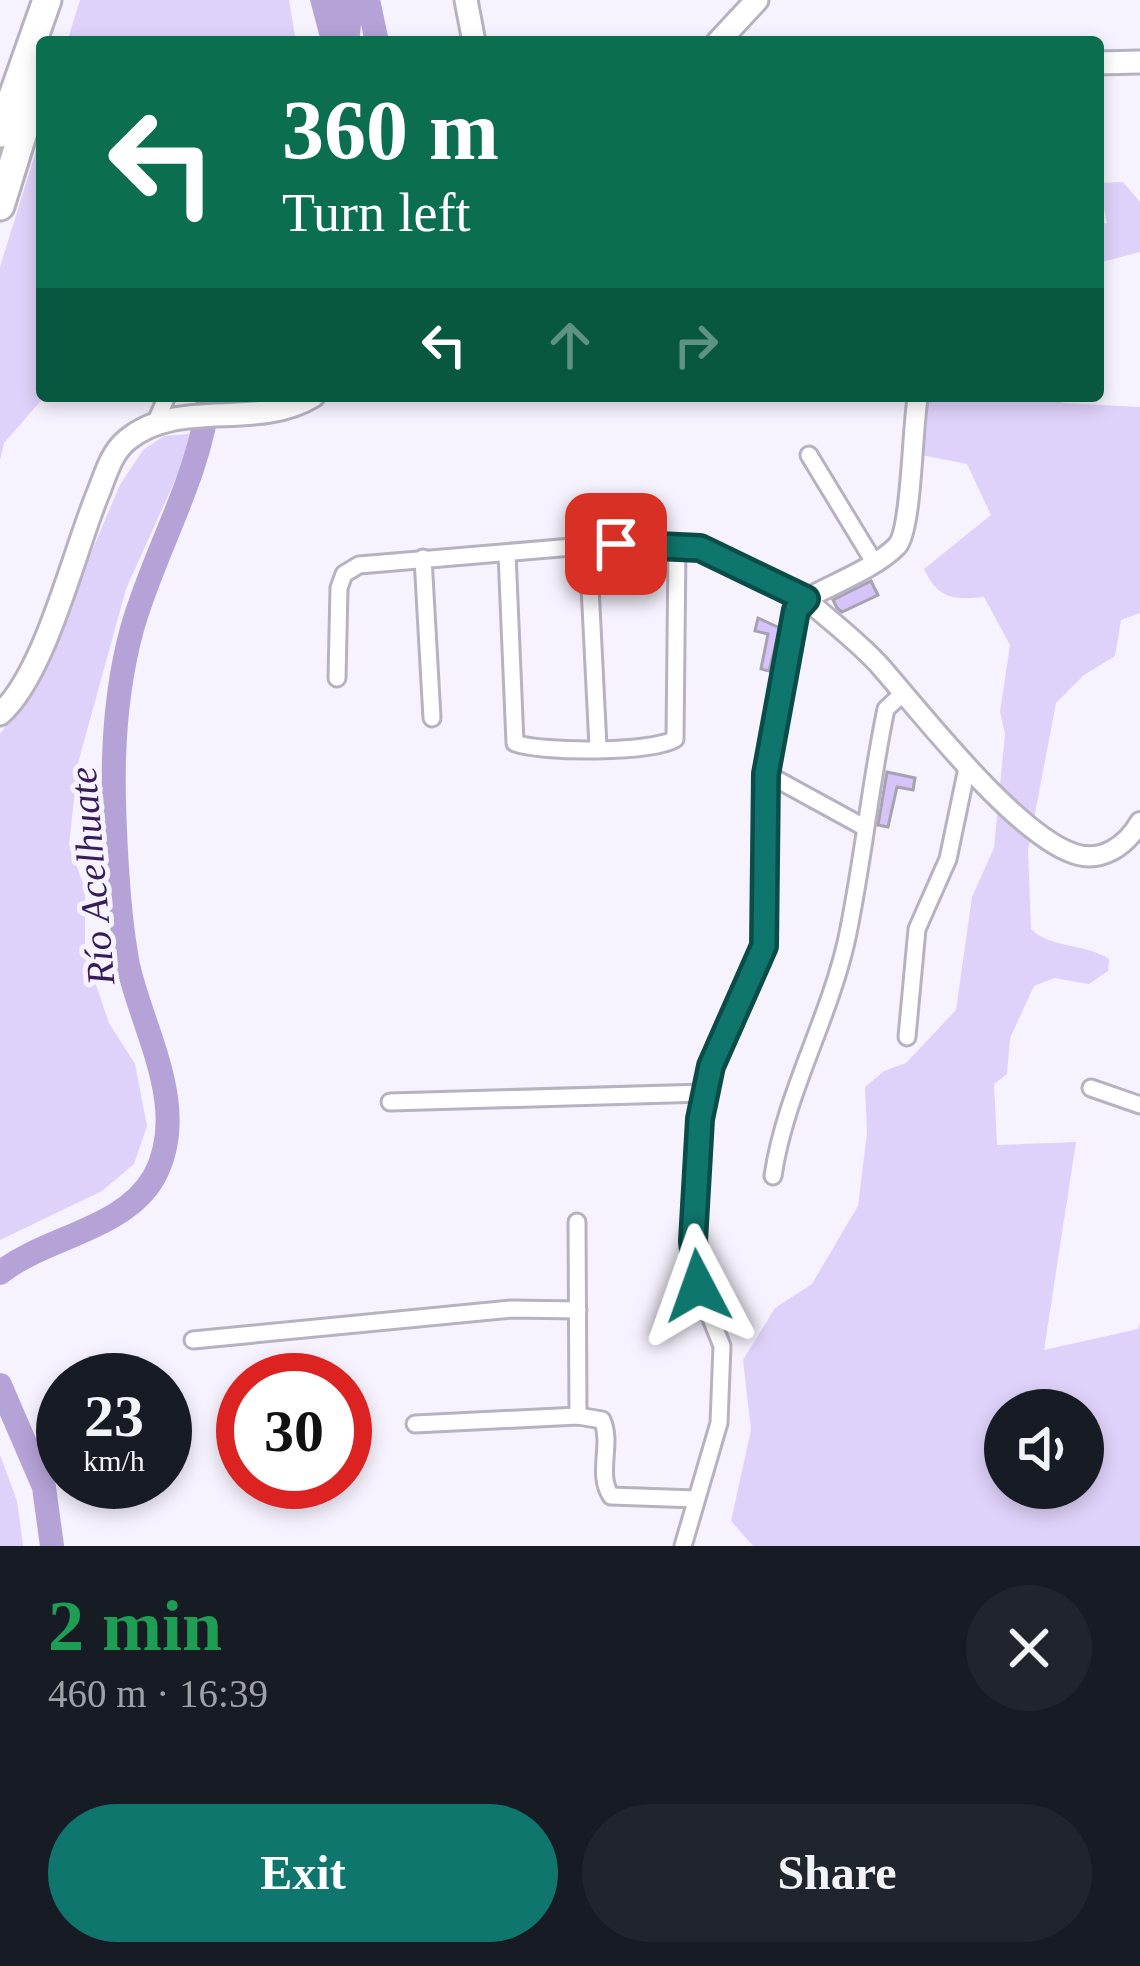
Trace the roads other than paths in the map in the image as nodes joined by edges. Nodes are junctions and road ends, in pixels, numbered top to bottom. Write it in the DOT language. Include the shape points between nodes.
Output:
graph roads {
  1 [pos="46,0"];
  2 [pos="64,0"];
  3 [pos="466,0"];
  4 [pos="757,0"];
  5 [pos="53,36"];
  6 [pos="473,36"];
  7 [pos="724,36"];
  8 [pos="1140,62"];
  9 [pos="1104,63"];
  10 [pos="36,90"];
  11 [pos="0,133"];
  12 [pos="0,206"];
  13 [pos="164,402"];
  14 [pos="302,402"];
  15 [pos="917,402"];
  16 [pos="154,426"];
  17 [pos="809,455"];
  18 [pos="677,545"];
  19 [pos="588,546"];
  20 [pos="507,553"];
  21 [pos="423,558"];
  22 [pos="874,562"];
  23 [pos="806,599"];
  24 [pos="337,678"];
  25 [pos="900,696"];
  26 [pos="0,714"];
  27 [pos="432,718"];
  28 [pos="598,747"];
  29 [pos="967,768"];
  30 [pos="766,774"];
  31 [pos="1140,822"];
  32 [pos="862,826"];
  33 [pos="907,1037"];
  34 [pos="1090,1088"];
  35 [pos="705,1093"];
  36 [pos="390,1102"];
  37 [pos="1140,1105"];
  38 [pos="773,1176"];
  39 [pos="578,1222"];
  40 [pos="578,1310"];
  41 [pos="193,1340"];
  42 [pos="578,1416"];
  43 [pos="416,1424"];
  44 [pos="696,1499"];
  45 [pos="682,1546"];
  1 -- 11 [label="highway"];
  2 -- 5 [label="highway"];
  3 -- 6 [label="main road"];
  4 -- 7 [label="main road"];
  8 -- 9 [label="main road"];
  10 -- 12 [label="highway"];
  13 -- 16 [label="street"];
  14 -- 16 [label="main road"];
  15 -- 22 [label="street" via="906,533"];
  16 -- 26 [label="main road" via="129,438 110,461 33,668"];
  17 -- 22 [label="street"];
  18 -- 19 [label="street"];
  18 -- 23 [label="street" via="700,548"];
  18 -- 28 [label="street" via="675,739"];
  19 -- 20 [label="street"];
  19 -- 28 [label="street"];
  20 -- 21 [label="street"];
  20 -- 28 [label="street" via="515,743"];
  21 -- 24 [label="street" via="344,574"];
  21 -- 27 [label="street"];
  22 -- 23 [label="street"];
  23 -- 25 [label="street"];
  23 -- 30 [label="street" via="796,610"];
  25 -- 29 [label="street"];
  25 -- 32 [label="street" via="886,709"];
  29 -- 31 [label="street" via="1073,854 1103,854 1128,842"];
  29 -- 33 [label="street" via="948,859 917,929"];
  30 -- 32 [label="street"];
  30 -- 35 [label="street" via="764,946"];
  32 -- 38 [label="street" via="847,938 781,1125"];
  34 -- 37 [label="street"];
  35 -- 36 [label="street"];
  35 -- 44 [label="street" via="693,1241 698,1286 722,1346 719,1423"];
  39 -- 40 [label="street"];
  40 -- 41 [label="street" via="511,1309"];
  40 -- 42 [label="street"];
  42 -- 43 [label="street"];
  42 -- 44 [label="street" via="602,1420 606,1429 604,1485 611,1496"];
  44 -- 45 [label="street"];
}
